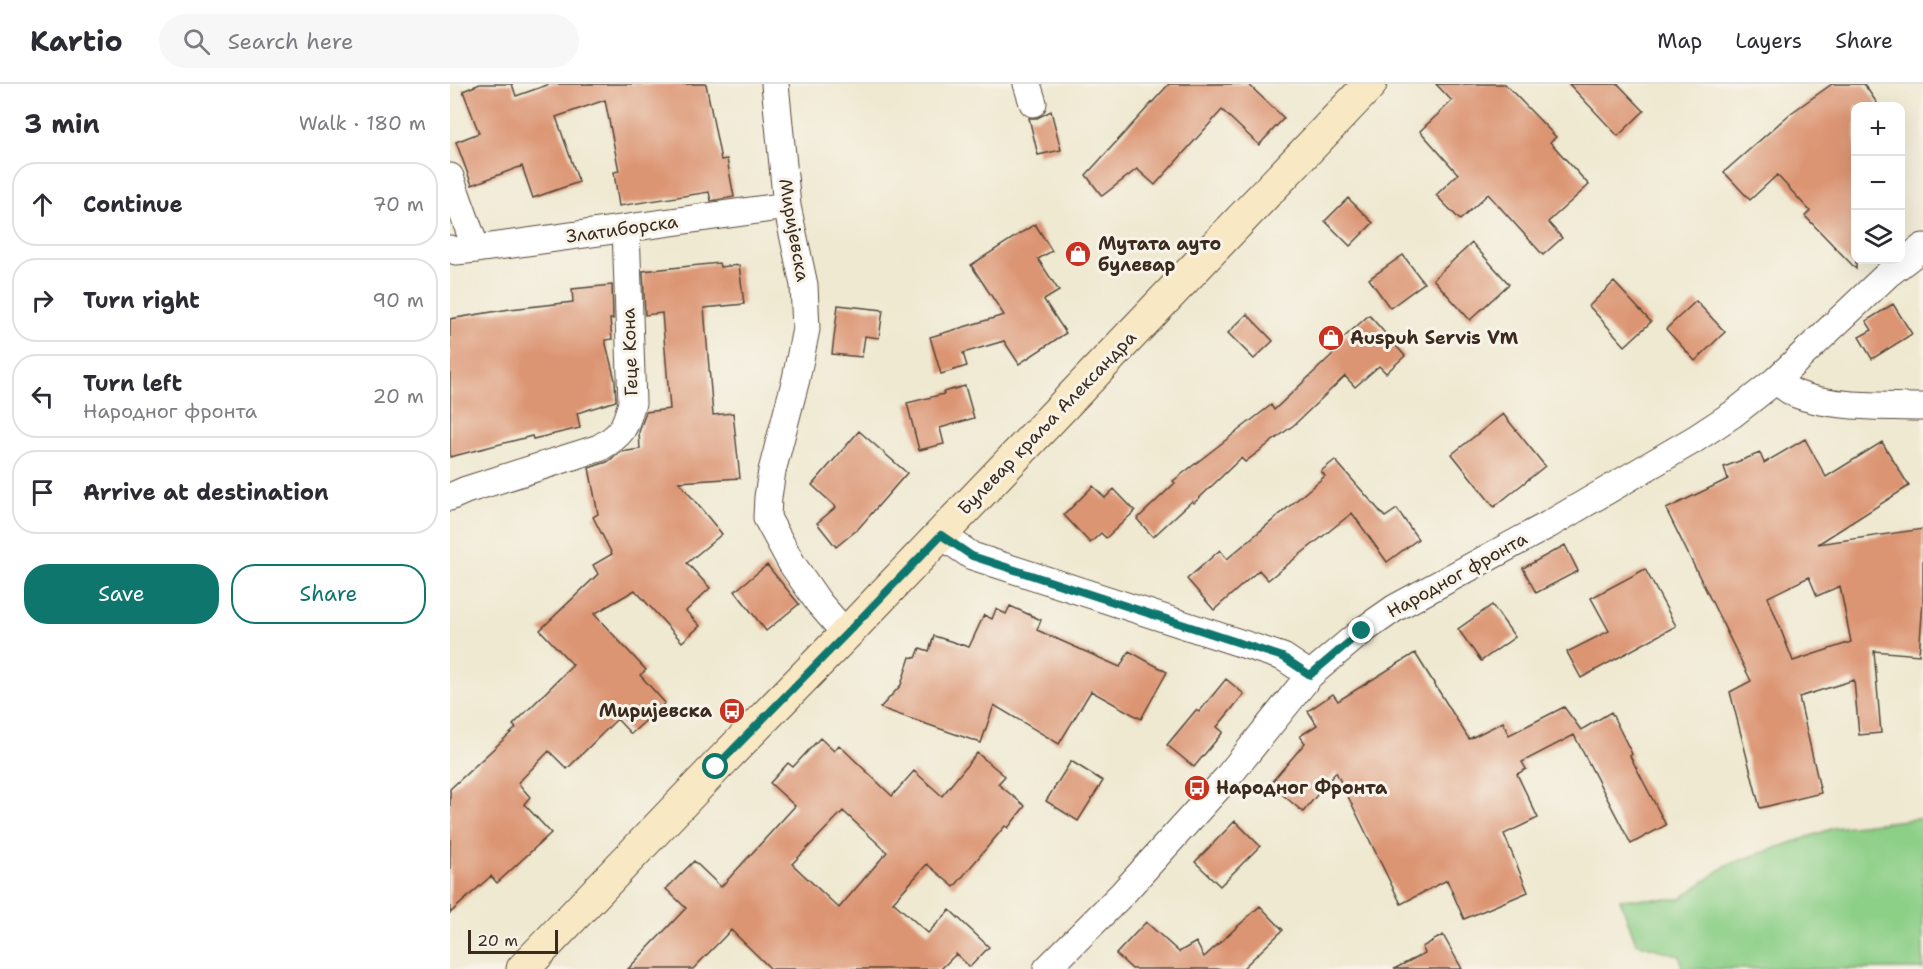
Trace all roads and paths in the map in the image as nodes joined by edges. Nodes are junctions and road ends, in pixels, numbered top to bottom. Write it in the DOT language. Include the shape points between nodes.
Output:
graph roads {
  1 [pos="775,84"];
  2 [pos="1370,84"];
  3 [pos="450,177"];
  4 [pos="787,206"];
  5 [pos="626,229"];
  6 [pos="1923,247"];
  7 [pos="458,251"];
  8 [pos="1776,380"];
  9 [pos="1923,407"];
  10 [pos="450,497"];
  11 [pos="941,535"];
  12 [pos="846,634"];
  13 [pos="1310,675"];
  14 [pos="523,969"];
  15 [pos="1047,969"];
  1 -- 4 [label="street, Миријевска"];
  2 -- 11 [label="main road, Булевар краља Александра"];
  3 -- 7 [label="street"];
  4 -- 5 [label="street, Златиборска"];
  4 -- 12 [label="street, Миријевска" via="804,285 806,328 772,471 767,518 792,564"];
  5 -- 7 [label="street, Златиборска"];
  5 -- 10 [label="street, Геце Кона" via="632,403 625,424 615,438 599,448"];
  6 -- 8 [label="street, Народног фронта" via="1888,274"];
  8 -- 9 [label="street" via="1794,393 1819,399 1862,406"];
  8 -- 13 [label="street, Народног фронта" via="1695,439 1395,608"];
  11 -- 12 [label="main road, Булевар краља Александра"];
  11 -- 13 [label="street" via="972,556 1283,657"];
  12 -- 14 [label="main road, Булевар краља Александра"];
  13 -- 15 [label="street, Народног фронта" via="1226,779 1122,894"];
}
